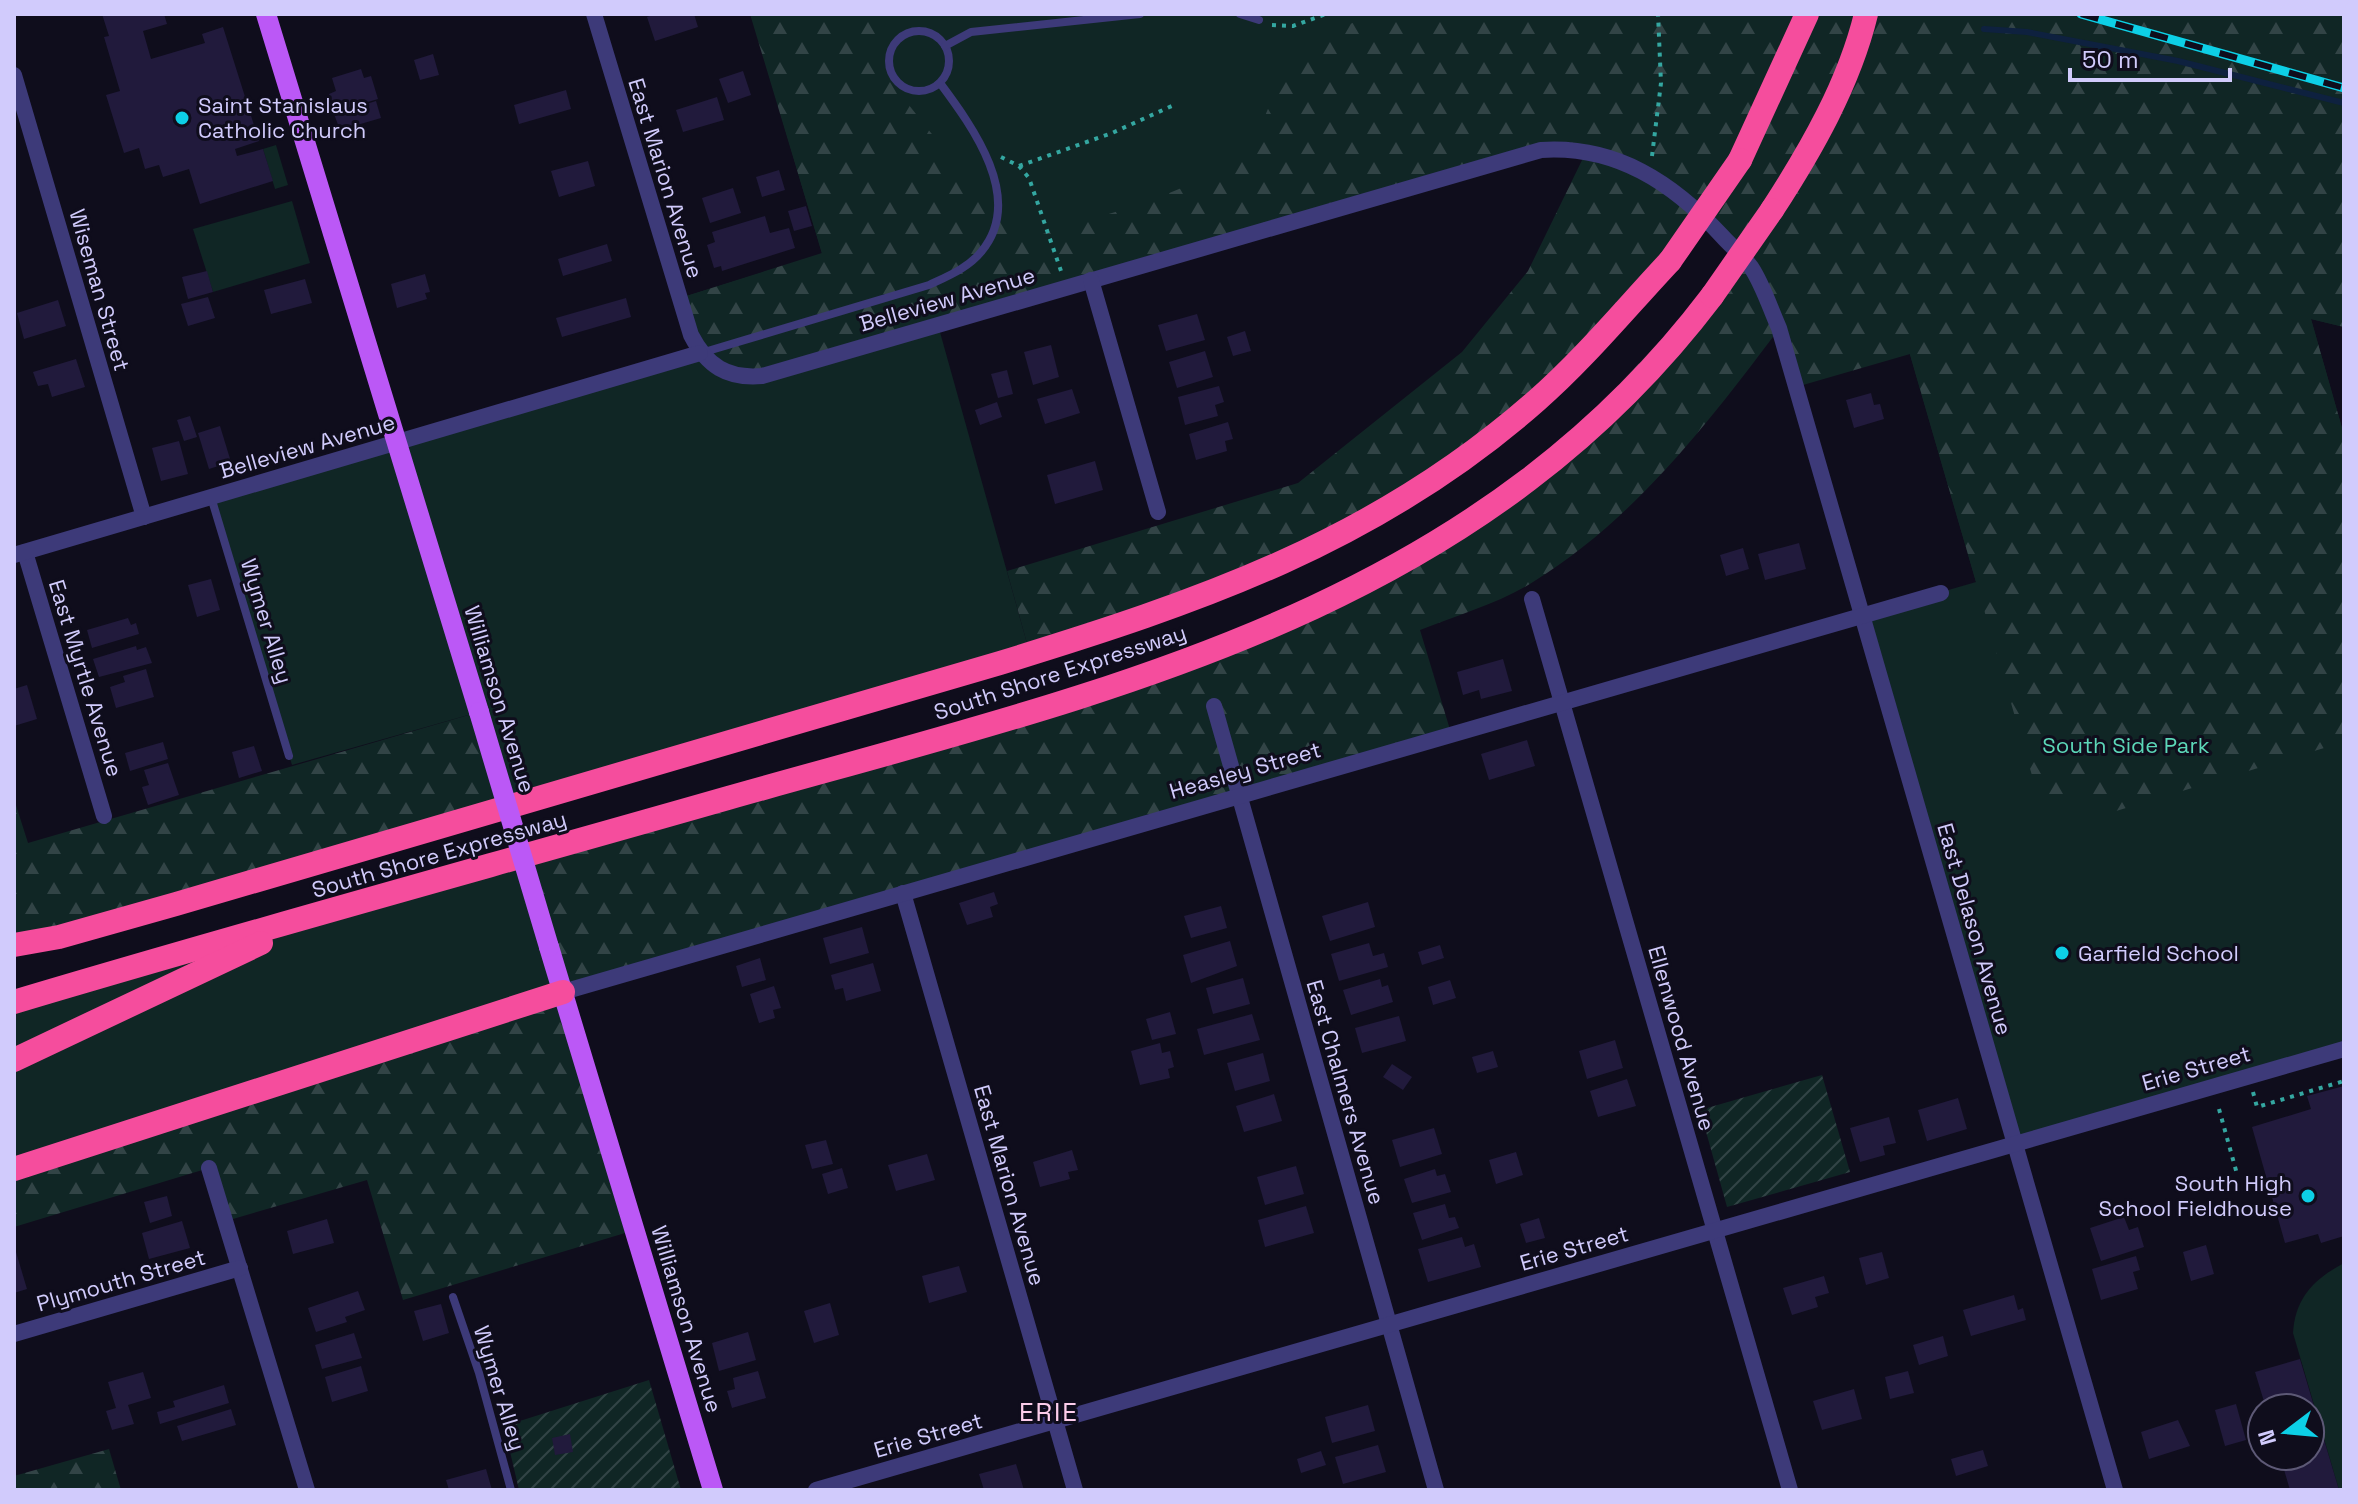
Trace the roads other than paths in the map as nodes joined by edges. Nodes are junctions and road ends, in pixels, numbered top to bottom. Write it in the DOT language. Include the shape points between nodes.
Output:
graph roads {
  1 [pos="266,14"];
  2 [pos="594,14"];
  3 [pos="1140,14"];
  4 [pos="1240,14"];
  5 [pos="1807,14"];
  6 [pos="1868,14"];
  7 [pos="1259,20"];
  8 [pos="945,46"];
  9 [pos="14,75"];
  10 [pos="940,83"];
  11 [pos="1091,280"];
  12 [pos="700,353"];
  13 [pos="1794,379"];
  14 [pos="398,442"];
  15 [pos="211,497"];
  16 [pos="1158,512"];
  17 [pos="144,517"];
  18 [pos="20,554"];
  19 [pos="1941,593"];
  20 [pos="1532,599"];
  21 [pos="1862,615"];
  22 [pos="1561,702"];
  23 [pos="1214,706"];
  24 [pos="289,756"];
  25 [pos="1240,794"];
  26 [pos="104,816"];
  27 [pos="903,893"];
  28 [pos="327,912"];
  29 [pos="14,945"];
  30 [pos="563,992"];
  31 [pos="14,1002"];
  32 [pos="2344,1049"];
  33 [pos="14,1060"];
  34 [pos="2015,1143"];
  35 [pos="209,1168"];
  36 [pos="14,1169"];
  37 [pos="1715,1230"];
  38 [pos="240,1268"];
  39 [pos="453,1297"];
  40 [pos="1389,1324"];
  41 [pos="14,1334"];
  42 [pos="1056,1421"];
  43 [pos="307,1490"];
  44 [pos="511,1490"];
  45 [pos="713,1490"];
  46 [pos="816,1490"];
  47 [pos="1075,1490"];
  48 [pos="1436,1490"];
  49 [pos="1790,1490"];
  50 [pos="2115,1490"];
  1 -- 14 [label="main road, Williamson Avenue"];
  2 -- 12 [label="street, East Marion Avenue"];
  3 -- 8 [label="lane" via="971,32"];
  4 -- 7 [label="lane"];
  5 -- 29 [label="highway, South Shore Expressway, bridge" via="1740,160 1670,261 1570,368 1487,441 1403,500 1318,548 1197,599 1030,654 59,937"];
  6 -- 28 [label="highway, South Shore Expressway, bridge" via="1831,108 1772,210 1648,376 1528,481 1436,545 1331,601 1221,648 983,726"];
  8 -- 10 [label="lane" via="949,65"];
  8 -- 10 [label="lane" via="930,33 911,32 890,52 891,72 903,87 923,91"];
  9 -- 17 [label="street, Wiseman Street"];
  10 -- 12 [label="lane" via="988,158 997,216 987,244 970,263 929,285"];
  11 -- 12 [label="street, Belleview Avenue" via="762,376 730,376"];
  11 -- 13 [label="street, Belleview Avenue" via="1541,150 1565,148 1604,154 1691,202 1750,266 1779,328"];
  11 -- 16 [label="street"];
  12 -- 14 [label="street, Belleview Avenue"];
  13 -- 21 [label="street, East Delason Avenue"];
  14 -- 15 [label="street, Belleview Avenue"];
  14 -- 30 [label="main road, Williamson Avenue, bridge"];
  15 -- 17 [label="street, Belleview Avenue"];
  15 -- 24 [label="lane, Wymer Alley"];
  17 -- 18 [label="street, Belleview Avenue"];
  18 -- 26 [label="street, East Myrtle Avenue"];
  19 -- 21 [label="street, Heasley Street"];
  20 -- 22 [label="street, Ellenwood Avenue"];
  21 -- 22 [label="street, Heasley Street"];
  21 -- 34 [label="street, East Delason Avenue"];
  22 -- 25 [label="street, Heasley Street"];
  22 -- 37 [label="street, Ellenwood Avenue"];
  23 -- 25 [label="street, East Chalmers Avenue"];
  25 -- 27 [label="street, Heasley Street"];
  25 -- 40 [label="street, East Chalmers Avenue"];
  27 -- 30 [label="street, Heasley Street"];
  27 -- 42 [label="street, East Marion Avenue"];
  28 -- 31 [label="highway, South Shore Expressway"];
  28 -- 33 [label="highway"];
  30 -- 36 [label="highway"];
  30 -- 45 [label="main road, Williamson Avenue"];
  32 -- 34 [label="street, Erie Street"];
  34 -- 37 [label="street, Erie Street"];
  34 -- 50 [label="street, East Delason Avenue"];
  35 -- 38 [label="street"];
  37 -- 40 [label="street, Erie Street"];
  37 -- 49 [label="street, Ellenwood Avenue"];
  38 -- 41 [label="street, Plymouth Street"];
  38 -- 43 [label="street"];
  39 -- 44 [label="lane, Wymer Alley"];
  40 -- 42 [label="street, Erie Street"];
  40 -- 48 [label="street, East Chalmers Avenue"];
  42 -- 46 [label="street, Erie Street"];
  42 -- 47 [label="street, East Marion Avenue"];
}
